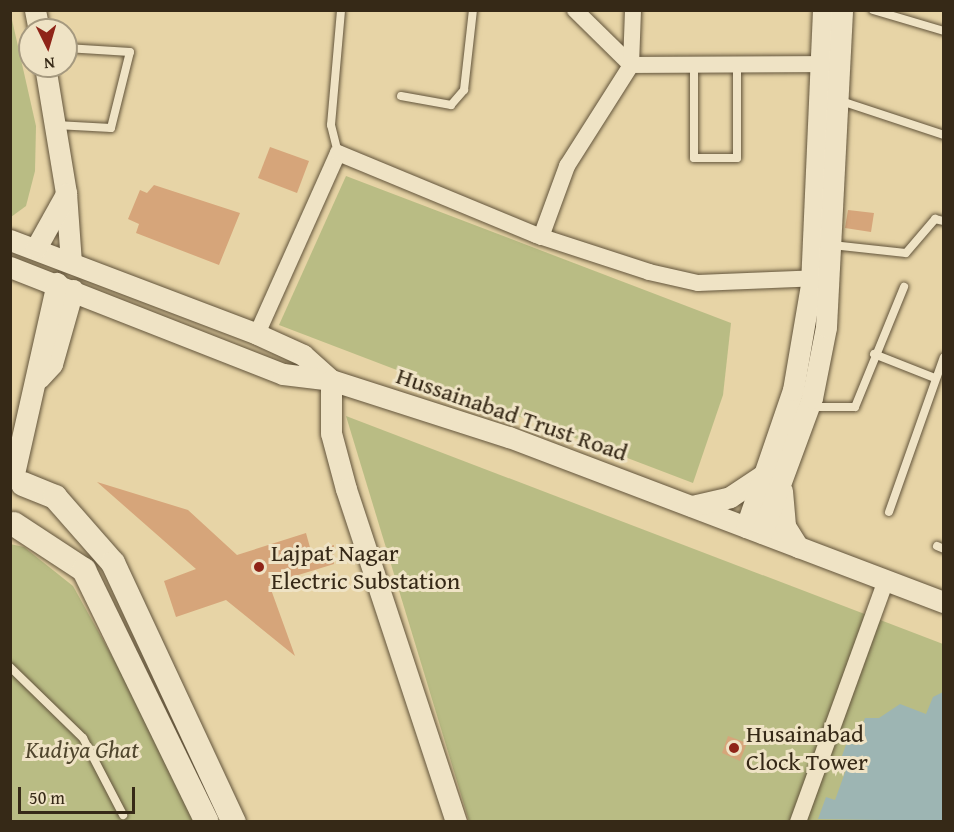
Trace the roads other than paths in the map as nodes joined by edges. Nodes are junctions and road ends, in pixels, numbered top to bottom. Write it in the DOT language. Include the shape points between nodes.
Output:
graph roads {
  1 [pos="340,10"];
  2 [pos="473,10"];
  3 [pos="575,10"];
  4 [pos="633,10"];
  5 [pos="823,10"];
  6 [pos="842,10"];
  7 [pos="873,10"];
  8 [pos="944,31"];
  9 [pos="78,49"];
  10 [pos="694,62"];
  11 [pos="737,63"];
  12 [pos="830,64"];
  13 [pos="631,65"];
  14 [pos="47,78"];
  15 [pos="401,96"];
  16 [pos="838,100"];
  17 [pos="55,125"];
  18 [pos="944,135"];
  19 [pos="338,153"];
  20 [pos="66,193"];
  21 [pos="944,221"];
  22 [pos="541,237"];
  23 [pos="10,240"];
  24 [pos="821,245"];
  25 [pos="36,248"];
  26 [pos="70,262"];
  27 [pos="10,267"];
  28 [pos="820,278"];
  29 [pos="904,286"];
  30 [pos="65,287"];
  31 [pos="257,334"];
  32 [pos="874,354"];
  33 [pos="944,357"];
  34 [pos="935,378"];
  35 [pos="331,380"];
  36 [pos="809,406"];
  37 [pos="774,477"];
  38 [pos="16,479"];
  39 [pos="691,506"];
  40 [pos="889,512"];
  41 [pos="12,524"];
  42 [pos="754,530"];
  43 [pos="798,547"];
  44 [pos="886,580"];
  45 [pos="944,602"];
  46 [pos="10,667"];
  47 [pos="123,815"];
  48 [pos="207,822"];
  49 [pos="234,822"];
  50 [pos="456,822"];
  51 [pos="798,822"];
  1 -- 19 [label="lane" via="331,125"];
  2 -- 15 [label="lane" via="464,90 451,105"];
  3 -- 13 [label="street"];
  4 -- 13 [label="street"];
  5 -- 12 [label="street"];
  6 -- 12 [label="street"];
  7 -- 8 [label="lane"];
  9 -- 17 [label="lane" via="130,52 111,128"];
  10 -- 11 [label="street"];
  10 -- 11 [label="lane" via="694,158 737,158"];
  10 -- 13 [label="street"];
  11 -- 12 [label="street"];
  12 -- 16 [label="street"];
  12 -- 24 [label="street"];
  13 -- 22 [label="street" via="567,166"];
  14 -- 17 [label="street"];
  16 -- 18 [label="lane"];
  16 -- 24 [label="street"];
  17 -- 20 [label="street"];
  19 -- 22 [label="street"];
  19 -- 31 [label="street"];
  20 -- 25 [label="street"];
  20 -- 26 [label="street"];
  21 -- 24 [label="lane" via="935,219 906,253"];
  22 -- 28 [label="street" via="698,283"];
  23 -- 25 [label="street, Hussainabad Trust Road"];
  24 -- 28 [label="street"];
  25 -- 26 [label="street, Hussainabad Trust Road"];
  26 -- 31 [label="street, Hussainabad Trust Road"];
  27 -- 30 [label="street"];
  28 -- 36 [label="street" via="826,327"];
  28 -- 37 [label="street"];
  29 -- 32 [label="lane"];
  30 -- 35 [label="street" via="283,374"];
  30 -- 38 [label="street" via="37,360 39,378"];
  31 -- 35 [label="street, Hussainabad Trust Road" via="303,355"];
  32 -- 34 [label="lane"];
  32 -- 36 [label="lane" via="855,407"];
  33 -- 34 [label="lane"];
  34 -- 40 [label="lane"];
  35 -- 39 [label="street, Hussainabad Trust Road" via="509,437"];
  35 -- 50 [label="street" via="331,433 346,489"];
  36 -- 37 [label="street"];
  37 -- 39 [label="street" via="730,497"];
  37 -- 42 [label="street"];
  37 -- 43 [label="street" via="785,526"];
  38 -- 41 [label="main road" via="29,506"];
  38 -- 49 [label="main road" via="56,497 112,563"];
  39 -- 42 [label="street, Hussainabad Trust Road"];
  41 -- 48 [label="main road" via="84,570"];
  42 -- 43 [label="street, Hussainabad Trust Road"];
  43 -- 44 [label="street, Hussainabad Trust Road"];
  44 -- 45 [label="street, Hussainabad Trust Road"];
  44 -- 51 [label="street"];
  46 -- 47 [label="lane" via="83,738"];
}
